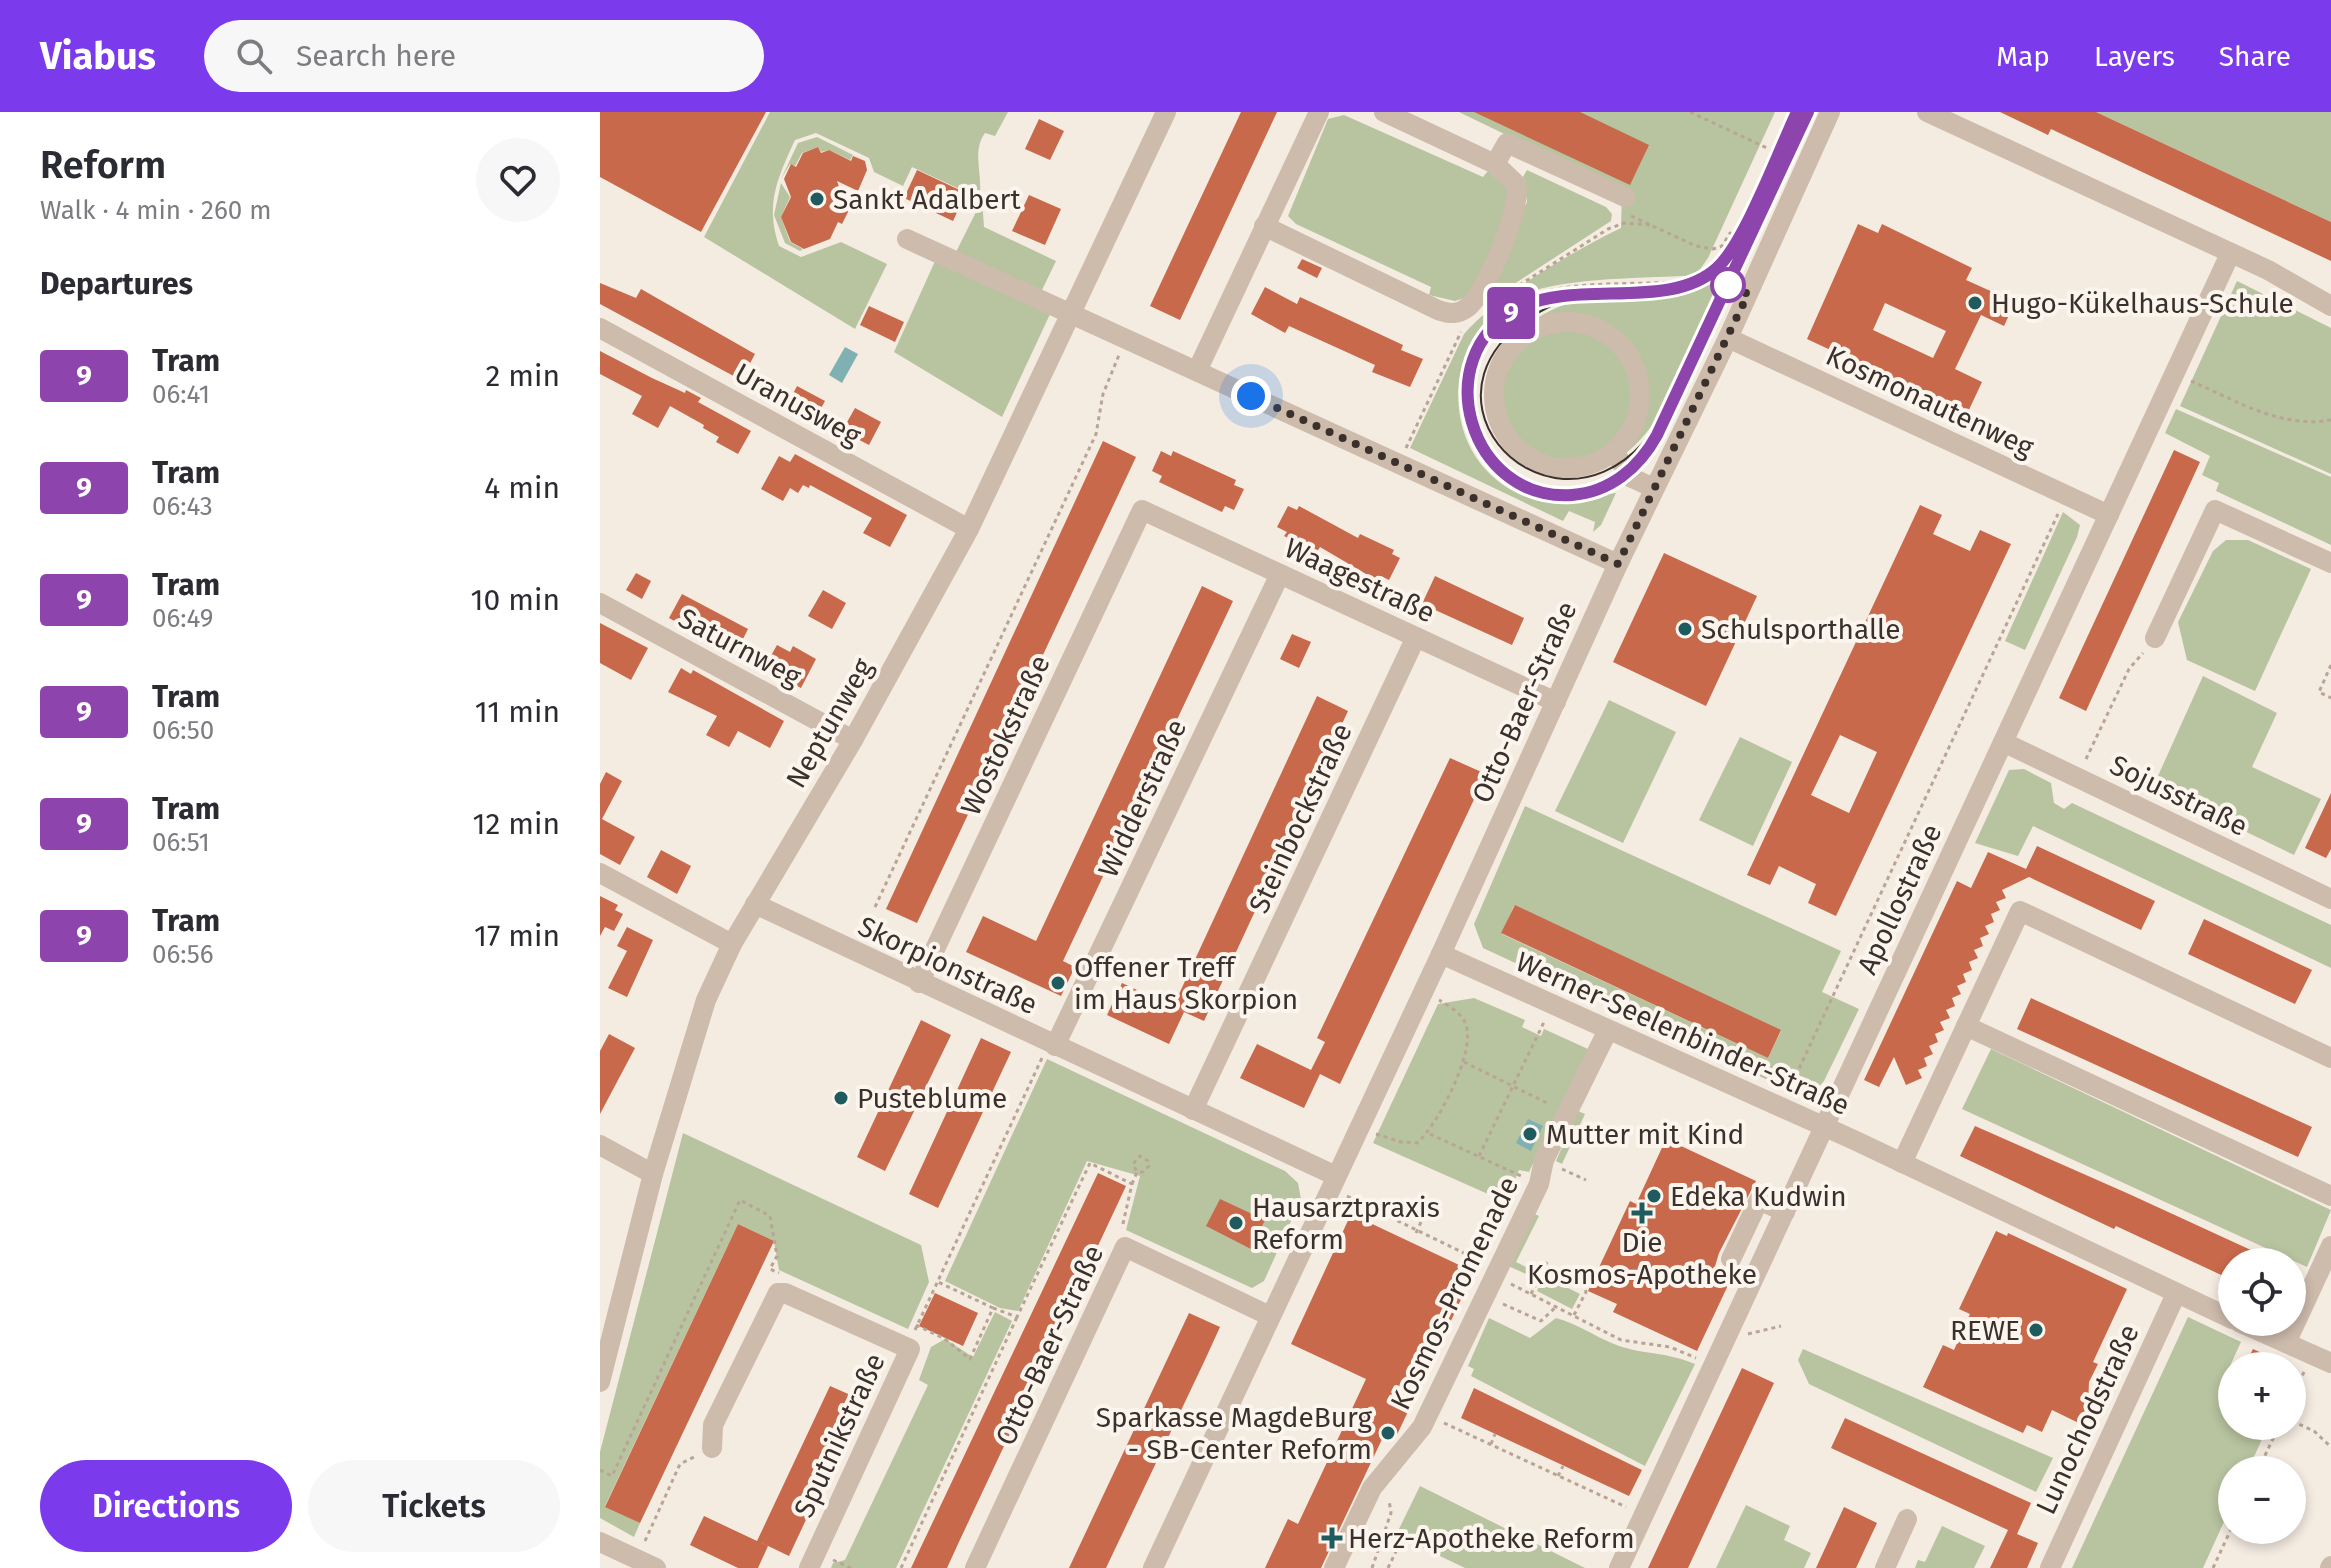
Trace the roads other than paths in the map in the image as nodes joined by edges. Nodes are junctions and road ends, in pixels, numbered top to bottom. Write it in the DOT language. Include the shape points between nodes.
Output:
graph roads {
  1 [pos="1166,112"];
  2 [pos="1319,112"];
  3 [pos="1384,112"];
  4 [pos="1830,112"];
  5 [pos="1927,112"];
  6 [pos="1495,164"];
  7 [pos="1625,197"];
  8 [pos="1264,226"];
  9 [pos="907,239"];
  10 [pos="2230,254"];
  11 [pos="2331,306"];
  12 [pos="1073,313"];
  13 [pos="600,328"];
  14 [pos="1728,338"];
  15 [pos="1197,371"];
  16 [pos="1613,451"];
  17 [pos="1654,488"];
  18 [pos="1142,510"];
  19 [pos="2109,515"];
  20 [pos="969,529"];
  21 [pos="2331,563"];
  22 [pos="1618,564"];
  23 [pos="1280,574"];
  24 [pos="600,603"];
  25 [pos="1416,637"];
  26 [pos="2155,638"];
  27 [pos="1556,702"];
  28 [pos="853,740"];
  29 [pos="2003,742"];
  30 [pos="600,873"];
  31 [pos="2331,899"];
  32 [pos="755,904"];
  33 [pos="732,944"];
  34 [pos="1441,954"];
  35 [pos="919,983"];
  36 [pos="1966,1026"];
  37 [pos="1607,1032"];
  38 [pos="1055,1046"];
  39 [pos="2331,1058"];
  40 [pos="1193,1110"];
  41 [pos="1824,1127"];
  42 [pos="600,1145"];
  43 [pos="1902,1163"];
  44 [pos="653,1174"];
  45 [pos="1333,1182"];
  46 [pos="2328,1188"];
  47 [pos="1785,1212"];
  48 [pos="2331,1246"];
  49 [pos="1731,1259"];
  50 [pos="2176,1294"];
  51 [pos="2218,1313"];
  52 [pos="1270,1316"];
  53 [pos="2270,1336"];
  54 [pos="2286,1343"];
  55 [pos="2331,1363"];
  56 [pos="600,1382"];
  57 [pos="712,1448"];
  58 [pos="1907,1519"];
  59 [pos="600,1542"];
  60 [pos="656,1568"];
  61 [pos="809,1568"];
  62 [pos="975,1568"];
  63 [pos="1153,1568"];
  64 [pos="1334,1568"];
  65 [pos="1619,1568"];
  66 [pos="1885,1568"];
  67 [pos="2050,1568"];
  1 -- 12 [label="street, Neptunweg"];
  2 -- 8 [label="street"];
  3 -- 6 [label="street"];
  4 -- 14 [label="street, Otto-Baer-Straße"];
  5 -- 10 [label="street"];
  6 -- 7 [label="street" via="1498,140"];
  6 -- 8 [label="street" via="1515,181 1518,204 1477,296 1458,313 1438,310"];
  8 -- 15 [label="street"];
  9 -- 12 [label="street"];
  10 -- 11 [label="street"];
  10 -- 19 [label="street, Apollostraße"];
  12 -- 15 [label="street"];
  12 -- 20 [label="street, Neptunweg"];
  13 -- 20 [label="street, Uranusweg"];
  14 -- 17 [label="street, Otto-Baer-Straße"];
  14 -- 19 [label="street, Kosmonautenweg"];
  15 -- 22 [label="street"];
  16 -- 16 [label="street" via="1633,426 1640,397 1634,368 1619,346 1602,331 1571,322 1543,326 1519,340 1502,362 1495,388 1497,417 1510,441 1532,459 1558,467 1585,465"];
  16 -- 17 [label="street" via="1632,478"];
  17 -- 22 [label="street, Otto-Baer-Straße"];
  18 -- 23 [label="street, Waagestraße"];
  18 -- 35 [label="street, Wostokstraße"];
  19 -- 29 [label="street, Apollostraße"];
  20 -- 28 [label="street, Neptunweg"];
  21 -- 26 [label="street" via="2215,510"];
  22 -- 27 [label="street, Otto-Baer-Straße"];
  23 -- 25 [label="street, Waagestraße"];
  23 -- 38 [label="street, Widderstraße"];
  24 -- 28 [label="street, Saturnweg"];
  25 -- 27 [label="street, Waagestraße"];
  25 -- 40 [label="street, Steinbockstraße"];
  27 -- 34 [label="street, Otto-Baer-Straße"];
  28 -- 32 [label="street, Neptunweg"];
  29 -- 31 [label="street, Sojusstraße"];
  29 -- 41 [label="street, Apollostraße"];
  30 -- 33 [label="street"];
  32 -- 33 [label="street, Neptunweg"];
  32 -- 35 [label="street, Skorpionstraße"];
  33 -- 44 [label="street, Neptunweg" via="687,1055"];
  34 -- 37 [label="street, Werner-Seelenbinder-Straße"];
  34 -- 45 [label="street, Otto-Baer-Straße"];
  35 -- 38 [label="street, Skorpionstraße"];
  36 -- 39 [label="street" via="2020,911"];
  36 -- 43 [label="street"];
  36 -- 46 [label="street"];
  37 -- 41 [label="street, Werner-Seelenbinder-Straße"];
  37 -- 64 [label="street, Kosmos-Promenade" via="1428,1415 1372,1488"];
  38 -- 40 [label="street, Skorpionstraße"];
  40 -- 45 [label="street, Skorpionstraße"];
  41 -- 43 [label="street, Werner-Seelenbinder-Straße"];
  41 -- 47 [label="street, Apollostraße"];
  42 -- 44 [label="street"];
  43 -- 50 [label="street, Werner-Seelenbinder-Straße"];
  44 -- 56 [label="street, Neptunweg"];
  45 -- 52 [label="street, Otto-Baer-Straße"];
  47 -- 49 [label="street" via="1759,1200"];
  47 -- 65 [label="street, Apollostraße"];
  48 -- 54 [label="street"];
  50 -- 51 [label="street, Werner-Seelenbinder-Straße"];
  50 -- 67 [label="street, Lunochodstraße"];
  52 -- 62 [label="street, Otto-Baer-Straße" via="1125,1247"];
  52 -- 63 [label="street, Otto-Baer-Straße"];
  53 -- 54 [label="street"];
  54 -- 55 [label="street"];
  57 -- 61 [label="street, Sputnikstraße" via="713,1425 778,1293 910,1349"];
  58 -- 66 [label="street"];
  59 -- 60 [label="street"];
}
